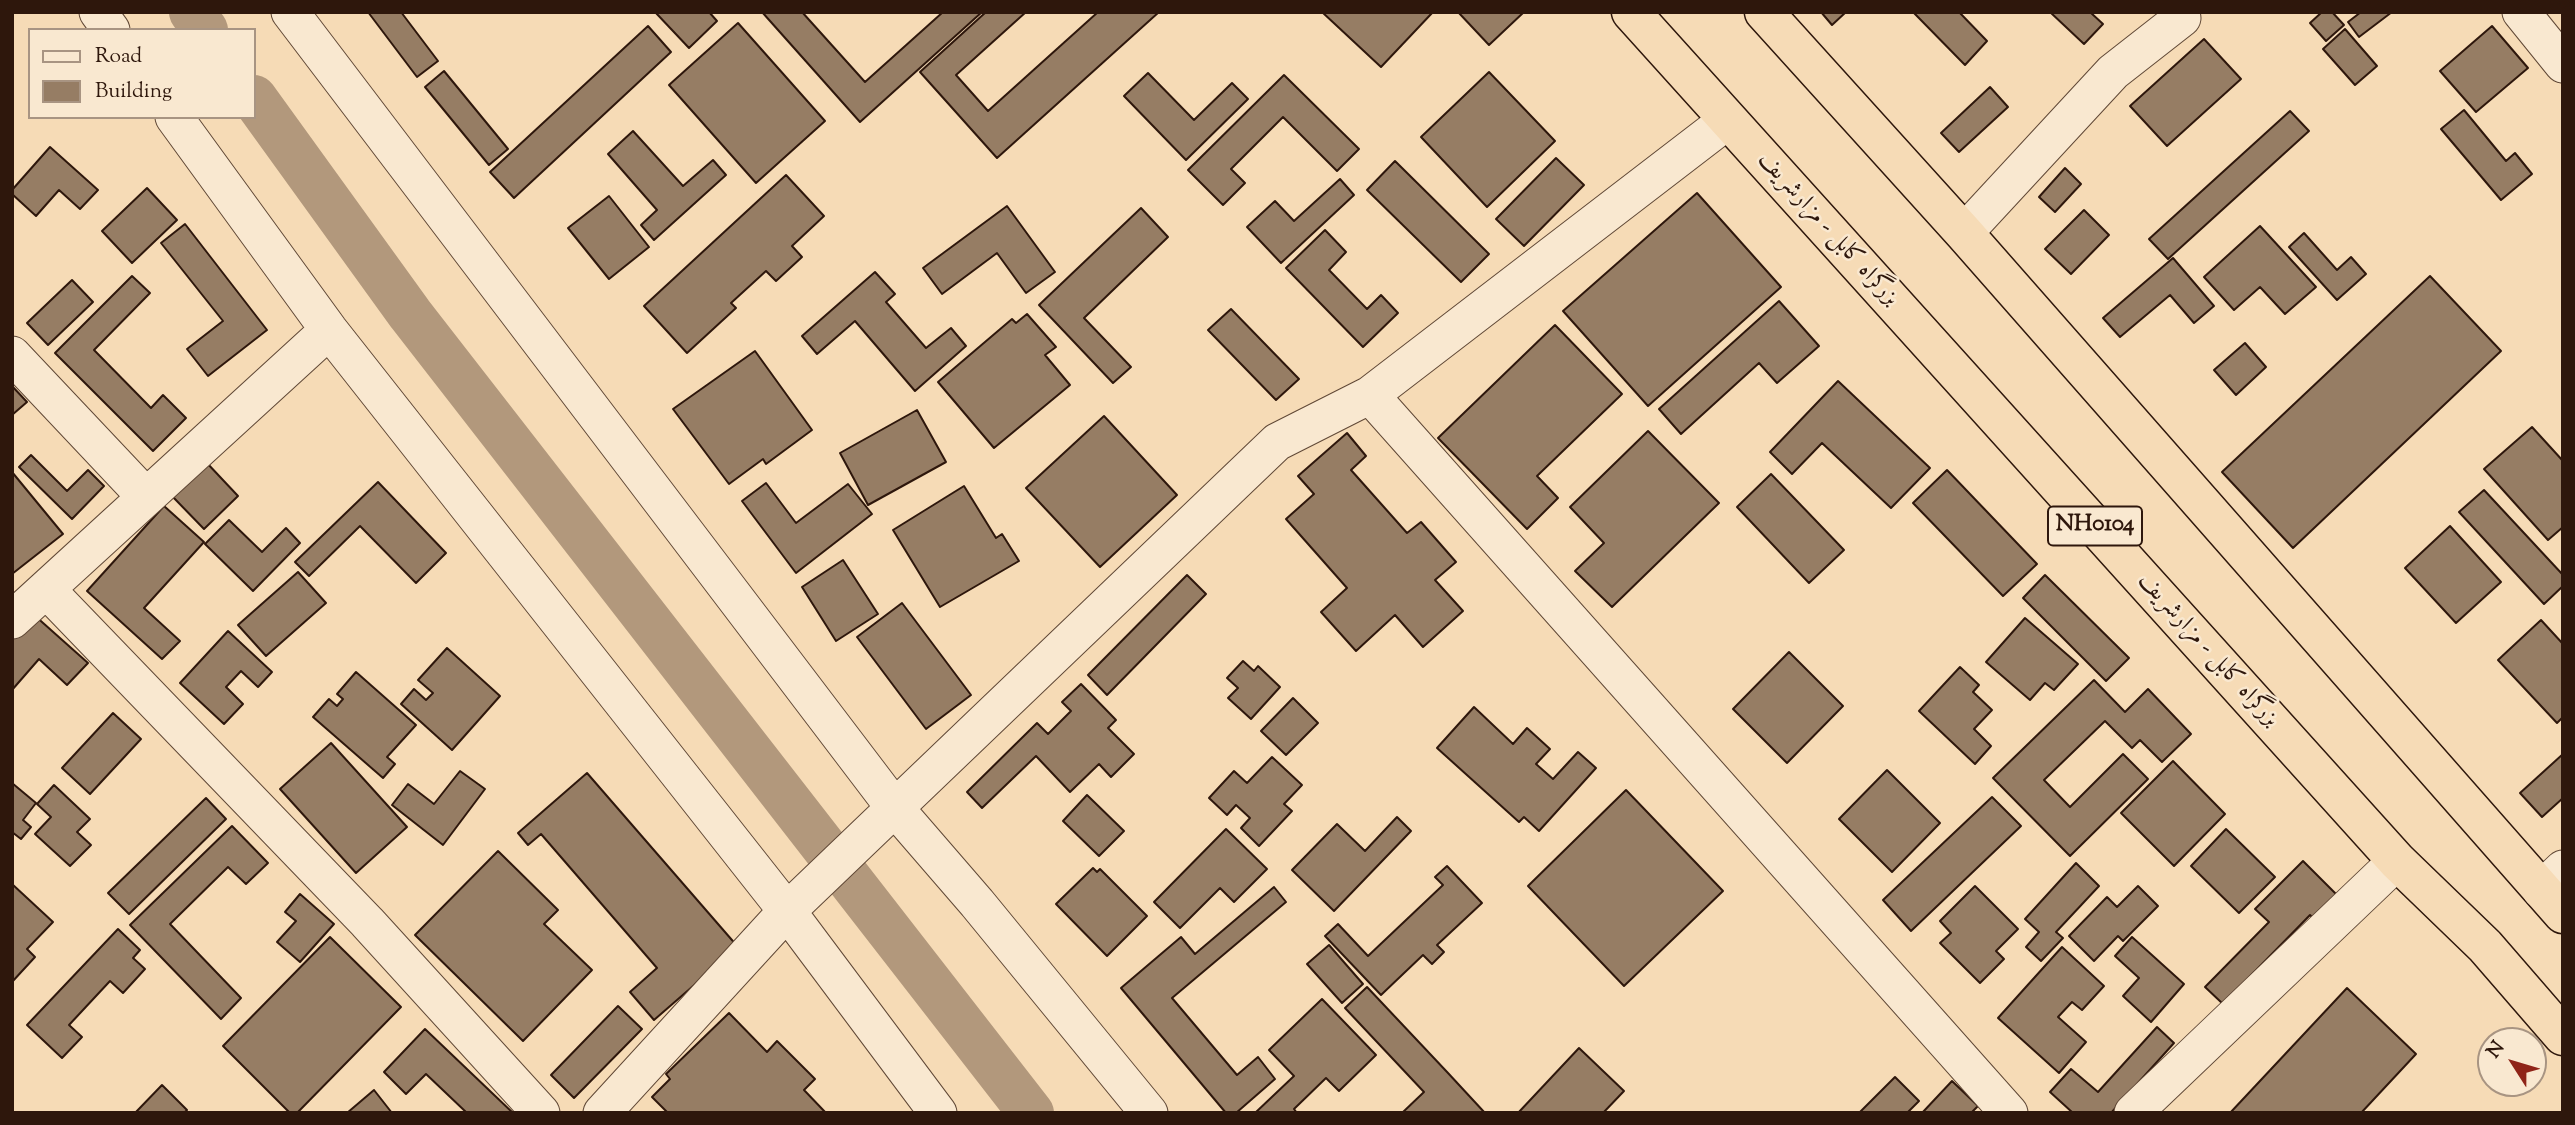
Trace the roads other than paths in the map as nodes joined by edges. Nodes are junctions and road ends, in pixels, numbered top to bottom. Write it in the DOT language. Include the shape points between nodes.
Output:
graph roads {
  1 [pos="98,12"];
  2 [pos="289,12"];
  3 [pos="1631,12"];
  4 [pos="1764,12"];
  5 [pos="2521,12"];
  6 [pos="2182,18"];
  7 [pos="110,28"];
  8 [pos="2563,65"];
  9 [pos="175,119"];
  10 [pos="1728,120"];
  11 [pos="1964,233"];
  12 [pos="329,330"];
  13 [pos="12,355"];
  14 [pos="1370,395"];
  15 [pos="146,497"];
  16 [pos="46,589"];
  17 [pos="12,621"];
  18 [pos="894,807"];
  19 [pos="2397,861"];
  20 [pos="2556,891"];
  21 [pos="787,911"];
  22 [pos="2563,1036"];
  23 [pos="541,1113"];
  24 [pos="603,1113"];
  25 [pos="938,1113"];
  26 [pos="1149,1113"];
  27 [pos="2009,1113"];
  28 [pos="2133,1113"];
  1 -- 7 [label="street"];
  2 -- 18 [label="street"];
  3 -- 10 [label="highway, بزرگراه کابل - مزارشریف / NH0104"];
  4 -- 11 [label="highway"];
  5 -- 8 [label="street"];
  6 -- 11 [label="street" via="2113,72"];
  9 -- 12 [label="street"];
  10 -- 14 [label="street"];
  10 -- 19 [label="highway, بزرگراه کابل - مزارشریف / NH0104"];
  11 -- 20 [label="highway"];
  12 -- 15 [label="street"];
  12 -- 21 [label="street"];
  13 -- 15 [label="street"];
  14 -- 18 [label="street" via="1277,442"];
  14 -- 27 [label="street"];
  15 -- 16 [label="street"];
  16 -- 17 [label="street"];
  16 -- 23 [label="street" via="367,922"];
  18 -- 21 [label="street"];
  18 -- 26 [label="street"];
  19 -- 22 [label="highway, بزرگراه کابل - مزارشریف / NH0104" via="2485,946"];
  19 -- 28 [label="street"];
  21 -- 24 [label="street"];
  21 -- 25 [label="street"];
}
